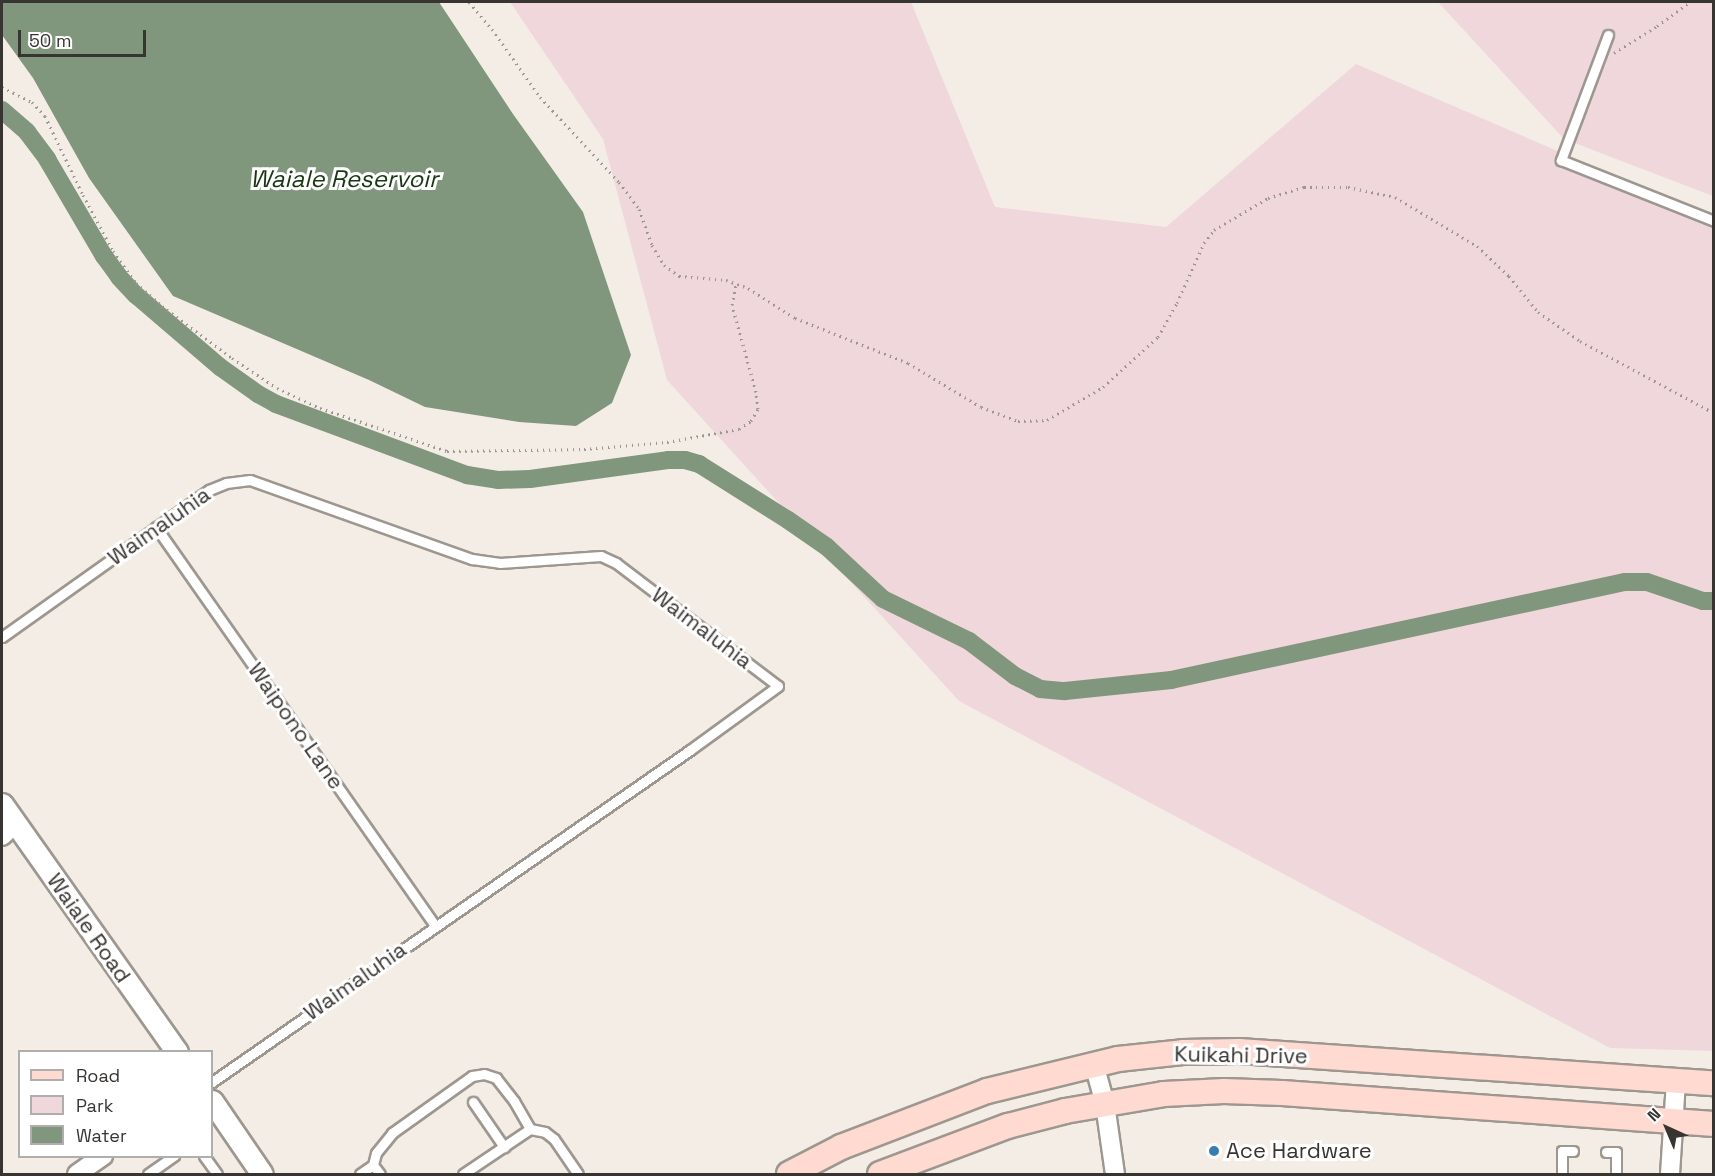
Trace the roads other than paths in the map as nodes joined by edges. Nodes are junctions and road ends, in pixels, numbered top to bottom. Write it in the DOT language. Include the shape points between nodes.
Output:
graph roads {
  1 [pos="1608,35"];
  2 [pos="1713,221"];
  3 [pos="156,527"];
  4 [pos="2,637"];
  5 [pos="2,804"];
  6 [pos="8,830"];
  7 [pos="435,925"];
  8 [pos="175,1050"];
  9 [pos="1094,1064"];
  10 [pos="213,1081"];
  11 [pos="1676,1081"];
  12 [pos="1713,1083"];
  13 [pos="213,1102"];
  14 [pos="473,1102"];
  15 [pos="1105,1104"];
  16 [pos="1673,1121"];
  17 [pos="1713,1124"];
  18 [pos="530,1130"];
  19 [pos="504,1147"];
  20 [pos="1573,1151"];
  21 [pos="1606,1152"];
  22 [pos="100,1158"];
  23 [pos="171,1158"];
  24 [pos="205,1158"];
  25 [pos="373,1165"];
  26 [pos="1565,1173"];
  27 [pos="77,1174"];
  28 [pos="148,1174"];
  29 [pos="217,1174"];
  30 [pos="262,1174"];
  31 [pos="360,1174"];
  32 [pos="380,1174"];
  33 [pos="463,1174"];
  34 [pos="578,1174"];
  35 [pos="789,1174"];
  36 [pos="880,1174"];
  37 [pos="1115,1174"];
  38 [pos="1613,1174"];
  39 [pos="1670,1174"];
  1 -- 2 [label="lane" via="1561,160"];
  3 -- 4 [label="lane, Waimaluhia"];
  3 -- 7 [label="lane, Waipono Lane"];
  3 -- 7 [label="lane, Waimaluhia" via="208,490 250,480 472,559 500,563 601,556 616,563 778,686"];
  5 -- 6 [label="street, Waiale Road"];
  6 -- 8 [label="street, Waiale Road"];
  7 -- 10 [label="lane, Waimaluhia"];
  9 -- 11 [label="main road, Kuikahi Drive" via="1183,1052 1239,1051"];
  9 -- 15 [label="street"];
  9 -- 35 [label="main road, Kuikahi Drive" via="987,1091 841,1147"];
  11 -- 12 [label="main road, Kuikahi Drive"];
  11 -- 16 [label="street"];
  13 -- 30 [label="street"];
  14 -- 19 [label="lane"];
  15 -- 16 [label="main road, Kuikahi Drive" via="1164,1094 1259,1092"];
  15 -- 36 [label="main road, Kuikahi Drive" via="1008,1126"];
  15 -- 37 [label="street"];
  16 -- 17 [label="main road, Kuikahi Drive"];
  16 -- 39 [label="street"];
  18 -- 19 [label="lane"];
  18 -- 25 [label="lane" via="496,1078 472,1076 392,1133 376,1152"];
  18 -- 34 [label="lane" via="545,1132 554,1139"];
  19 -- 33 [label="lane"];
  20 -- 26 [label="lane" via="1562,1151"];
  21 -- 38 [label="lane" via="1616,1152"];
  22 -- 27 [label="street"];
  23 -- 28 [label="lane"];
  24 -- 29 [label="lane"];
  25 -- 31 [label="lane"];
  25 -- 32 [label="lane"];
}
